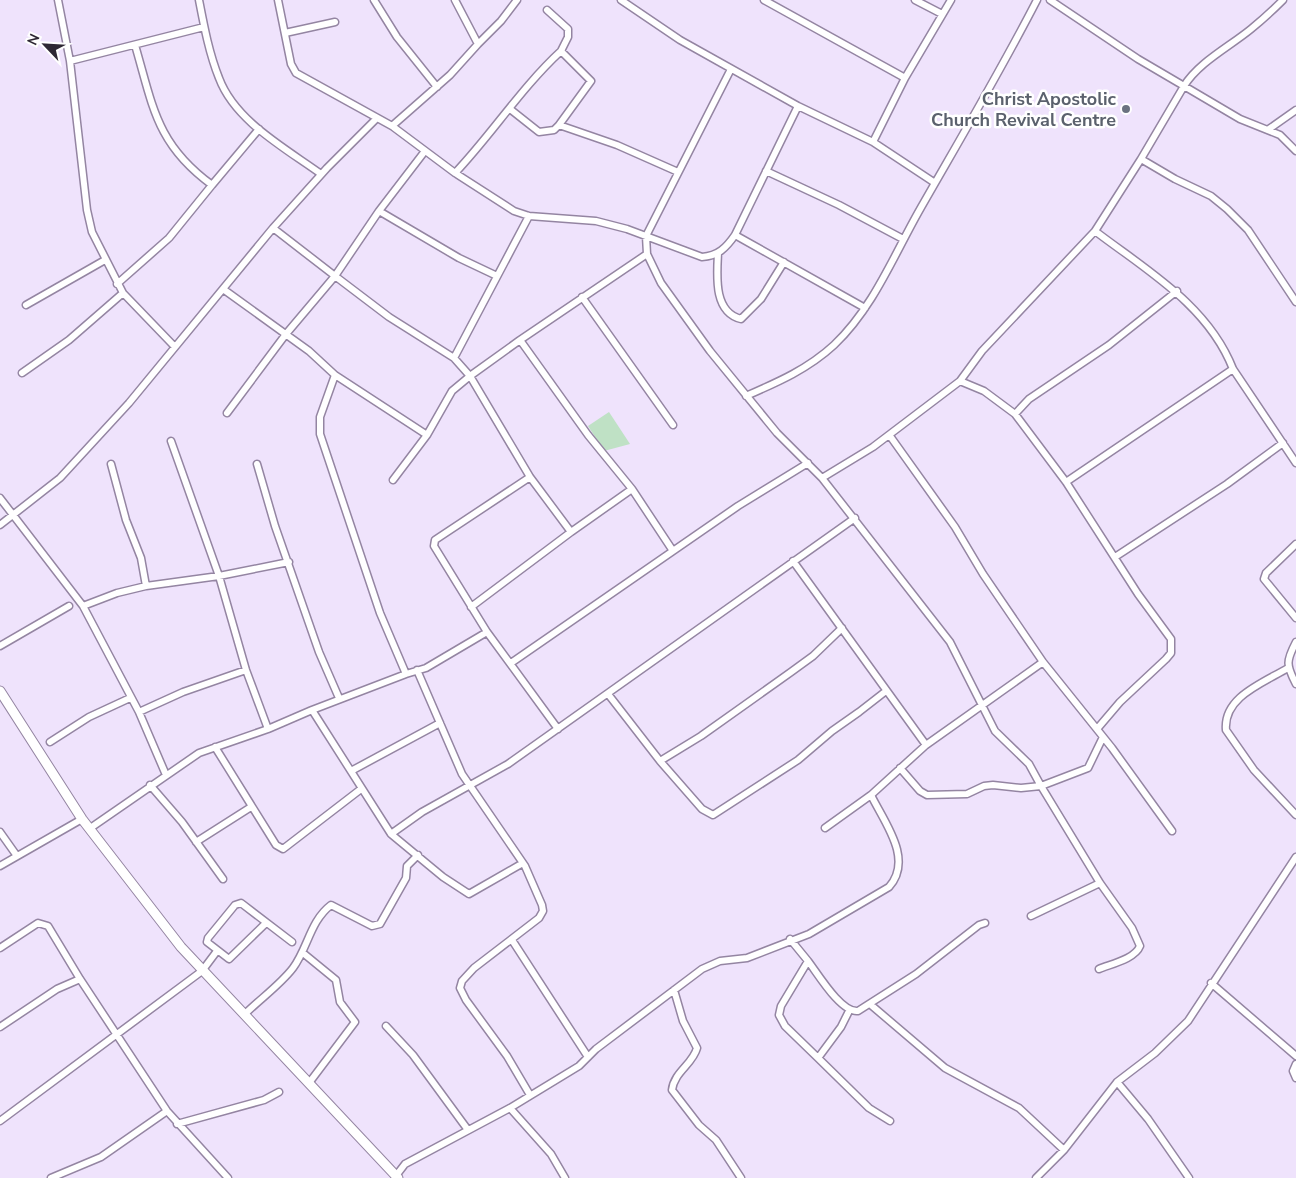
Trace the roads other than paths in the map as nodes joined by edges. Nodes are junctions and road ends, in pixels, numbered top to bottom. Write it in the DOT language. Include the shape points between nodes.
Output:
graph roads {
  1 [pos="58,0"];
  2 [pos="199,0"];
  3 [pos="278,0"];
  4 [pos="374,0"];
  5 [pos="455,0"];
  6 [pos="517,0"];
  7 [pos="621,0"];
  8 [pos="764,0"];
  9 [pos="915,0"];
  10 [pos="951,0"];
  11 [pos="1037,0"];
  12 [pos="1050,0"];
  13 [pos="1283,0"];
  14 [pos="546,10"];
  15 [pos="942,14"];
  16 [pos="334,22"];
  17 [pos="204,27"];
  18 [pos="285,33"];
  19 [pos="478,44"];
  20 [pos="135,45"];
  21 [pos="561,51"];
  22 [pos="70,61"];
  23 [pos="731,69"];
  24 [pos="904,78"];
  25 [pos="1184,86"];
  26 [pos="437,87"];
  27 [pos="798,106"];
  28 [pos="510,109"];
  29 [pos="1296,110"];
  30 [pos="377,118"];
  31 [pos="558,125"];
  32 [pos="392,126"];
  33 [pos="259,129"];
  34 [pos="1269,129"];
  35 [pos="873,142"];
  36 [pos="425,151"];
  37 [pos="1296,151"];
  38 [pos="1141,159"];
  39 [pos="766,171"];
  40 [pos="678,172"];
  41 [pos="455,173"];
  42 [pos="321,174"];
  43 [pos="935,183"];
  44 [pos="212,185"];
  45 [pos="379,211"];
  46 [pos="529,216"];
  47 [pos="273,228"];
  48 [pos="1095,231"];
  49 [pos="735,235"];
  50 [pos="646,236"];
  51 [pos="903,239"];
  52 [pos="718,253"];
  53 [pos="647,254"];
  54 [pos="104,260"];
  55 [pos="784,262"];
  56 [pos="335,276"];
  57 [pos="497,276"];
  58 [pos="117,284"];
  59 [pos="223,289"];
  60 [pos="1176,291"];
  61 [pos="123,293"];
  62 [pos="582,298"];
  63 [pos="1296,302"];
  64 [pos="26,305"];
  65 [pos="865,308"];
  66 [pos="286,334"];
  67 [pos="520,340"];
  68 [pos="175,347"];
  69 [pos="454,358"];
  70 [pos="1233,369"];
  71 [pos="22,373"];
  72 [pos="335,375"];
  73 [pos="470,376"];
  74 [pos="960,381"];
  75 [pos="746,396"];
  76 [pos="227,413"];
  77 [pos="1016,414"];
  78 [pos="673,425"];
  79 [pos="427,435"];
  80 [pos="890,436"];
  81 [pos="171,442"];
  82 [pos="1283,443"];
  83 [pos="1296,463"];
  84 [pos="111,464"];
  85 [pos="256,464"];
  86 [pos="808,464"];
  87 [pos="530,477"];
  88 [pos="822,478"];
  89 [pos="393,480"];
  90 [pos="1066,482"];
  91 [pos="632,490"];
  92 [pos="0,498"];
  93 [pos="12,516"];
  94 [pos="855,518"];
  95 [pos="0,525"];
  96 [pos="571,532"];
  97 [pos="1296,544"];
  98 [pos="673,551"];
  99 [pos="1115,557"];
  100 [pos="792,561"];
  101 [pos="289,562"];
  102 [pos="219,576"];
  103 [pos="146,586"];
  104 [pos="69,606"];
  105 [pos="83,606"];
  106 [pos="471,607"];
  107 [pos="1296,618"];
  108 [pos="842,628"];
  109 [pos="487,632"];
  110 [pos="1296,642"];
  111 [pos="0,646"];
  112 [pos="1043,662"];
  113 [pos="511,663"];
  114 [pos="1288,668"];
  115 [pos="246,670"];
  116 [pos="418,670"];
  117 [pos="406,674"];
  118 [pos="1296,684"];
  119 [pos="0,691"];
  120 [pos="886,691"];
  121 [pos="608,694"];
  122 [pos="130,698"];
  123 [pos="339,698"];
  124 [pos="981,707"];
  125 [pos="312,710"];
  126 [pos="139,712"];
  127 [pos="440,722"];
  128 [pos="268,729"];
  129 [pos="558,729"];
  130 [pos="1097,729"];
  131 [pos="1103,737"];
  132 [pos="50,742"];
  133 [pos="926,746"];
  134 [pos="215,747"];
  135 [pos="660,761"];
  136 [pos="900,768"];
  137 [pos="351,772"];
  138 [pos="166,775"];
  139 [pos="150,785"];
  140 [pos="470,785"];
  141 [pos="1041,786"];
  142 [pos="361,789"];
  143 [pos="871,795"];
  144 [pos="251,807"];
  145 [pos="1296,815"];
  146 [pos="82,819"];
  147 [pos="825,828"];
  148 [pos="89,829"];
  149 [pos="1172,831"];
  150 [pos="0,832"];
  151 [pos="391,834"];
  152 [pos="196,842"];
  153 [pos="418,855"];
  154 [pos="16,856"];
  155 [pos="1296,857"];
  156 [pos="523,863"];
  157 [pos="0,866"];
  158 [pos="223,879"];
  159 [pos="1100,883"];
  160 [pos="1031,916"];
  161 [pos="266,923"];
  162 [pos="986,923"];
  163 [pos="790,939"];
  164 [pos="512,940"];
  165 [pos="292,942"];
  166 [pos="0,948"];
  167 [pos="218,951"];
  168 [pos="303,953"];
  169 [pos="808,961"];
  170 [pos="1099,969"];
  171 [pos="202,971"];
  172 [pos="80,979"];
  173 [pos="1211,983"];
  174 [pos="674,990"];
  175 [pos="871,1005"];
  176 [pos="849,1010"];
  177 [pos="245,1014"];
  178 [pos="386,1026"];
  179 [pos="0,1027"];
  180 [pos="117,1036"];
  181 [pos="1296,1056"];
  182 [pos="588,1057"];
  183 [pos="818,1058"];
  184 [pos="1296,1064"];
  185 [pos="1296,1078"];
  186 [pos="1117,1082"];
  187 [pos="310,1083"];
  188 [pos="279,1092"];
  189 [pos="530,1096"];
  190 [pos="510,1108"];
  191 [pos="167,1111"];
  192 [pos="0,1121"];
  193 [pos="890,1121"];
  194 [pos="177,1124"];
  195 [pos="468,1130"];
  196 [pos="1064,1150"];
  197 [pos="396,1177"];
  198 [pos="51,1178"];
  199 [pos="228,1178"];
  200 [pos="565,1178"];
  201 [pos="741,1178"];
  202 [pos="1036,1178"];
  203 [pos="1189,1178"];
  1 -- 22 [label="street"];
  2 -- 17 [label="street"];
  3 -- 18 [label="street"];
  4 -- 26 [label="street"];
  5 -- 19 [label="street"];
  6 -- 19 [label="street"];
  7 -- 23 [label="street" via="680,40"];
  8 -- 24 [label="street"];
  9 -- 15 [label="street"];
  10 -- 15 [label="street"];
  11 -- 43 [label="street"];
  12 -- 25 [label="street"];
  13 -- 25 [label="street" via="1252,29 1211,59"];
  14 -- 21 [label="street" via="568,29"];
  15 -- 24 [label="street"];
  16 -- 18 [label="street"];
  17 -- 20 [label="street"];
  17 -- 33 [label="street" via="219,79 235,105"];
  18 -- 30 [label="street" via="292,69 296,73"];
  19 -- 26 [label="street"];
  20 -- 22 [label="street"];
  20 -- 44 [label="street" via="159,126 177,154"];
  21 -- 28 [label="street" via="542,68"];
  21 -- 31 [label="street" via="591,81"];
  22 -- 54 [label="street" via="87,210"];
  23 -- 27 [label="street"];
  23 -- 40 [label="street"];
  24 -- 35 [label="street"];
  25 -- 34 [label="street" via="1240,119"];
  25 -- 38 [label="street"];
  26 -- 32 [label="street"];
  27 -- 35 [label="street"];
  27 -- 39 [label="street"];
  28 -- 31 [label="street" via="539,132 554,130"];
  28 -- 41 [label="street"];
  29 -- 34 [label="street"];
  30 -- 32 [label="street"];
  30 -- 42 [label="street"];
  31 -- 40 [label="street" via="617,145"];
  32 -- 36 [label="street"];
  33 -- 42 [label="street"];
  33 -- 44 [label="street"];
  34 -- 37 [label="street"];
  35 -- 43 [label="street"];
  36 -- 41 [label="street"];
  36 -- 45 [label="street"];
  38 -- 48 [label="street"];
  38 -- 63 [label="street" via="1210,196 1227,209 1248,230"];
  39 -- 49 [label="street"];
  39 -- 51 [label="street"];
  40 -- 50 [label="street"];
  41 -- 46 [label="street" via="514,211"];
  42 -- 47 [label="street"];
  43 -- 51 [label="street"];
  44 -- 58 [label="street" via="169,238"];
  45 -- 56 [label="street"];
  45 -- 57 [label="street" via="459,258"];
  46 -- 50 [label="street" via="596,221"];
  46 -- 57 [label="street"];
  47 -- 56 [label="street"];
  47 -- 59 [label="street"];
  48 -- 60 [label="street"];
  48 -- 74 [label="street" via="982,351"];
  49 -- 52 [label="street"];
  49 -- 55 [label="street"];
  50 -- 52 [label="street" via="702,257"];
  50 -- 53 [label="street"];
  51 -- 65 [label="street"];
  52 -- 55 [label="street" via="717,279 721,302 741,319 761,299"];
  53 -- 62 [label="street"];
  53 -- 75 [label="street" via="661,283"];
  54 -- 58 [label="street"];
  54 -- 64 [label="street"];
  55 -- 65 [label="street"];
  56 -- 66 [label="street"];
  56 -- 69 [label="street" via="389,317"];
  57 -- 69 [label="street"];
  58 -- 61 [label="street"];
  59 -- 66 [label="street"];
  59 -- 68 [label="street"];
  60 -- 70 [label="street" via="1206,323"];
  60 -- 77 [label="street" via="1109,345 1029,399"];
  61 -- 68 [label="street"];
  61 -- 71 [label="street" via="69,340"];
  62 -- 67 [label="street"];
  62 -- 78 [label="street"];
  65 -- 75 [label="street" via="835,344 814,361"];
  66 -- 72 [label="street"];
  66 -- 76 [label="street"];
  67 -- 73 [label="street"];
  67 -- 91 [label="street"];
  68 -- 93 [label="street" via="130,403 60,478"];
  69 -- 73 [label="street"];
  70 -- 82 [label="street"];
  70 -- 90 [label="street"];
  72 -- 79 [label="street"];
  72 -- 117 [label="street" via="320,417 320,434 380,613"];
  73 -- 79 [label="street" via="452,391"];
  73 -- 87 [label="street"];
  74 -- 77 [label="street" via="984,391"];
  74 -- 80 [label="street"];
  75 -- 86 [label="street"];
  77 -- 90 [label="street"];
  79 -- 89 [label="street"];
  80 -- 88 [label="street"];
  80 -- 112 [label="street" via="956,527 983,574"];
  81 -- 102 [label="street"];
  82 -- 83 [label="street"];
  82 -- 99 [label="street"];
  84 -- 103 [label="street" via="126,520 141,558"];
  85 -- 101 [label="street"];
  86 -- 88 [label="street"];
  86 -- 98 [label="street" via="738,506"];
  87 -- 96 [label="street"];
  87 -- 106 [label="street" via="435,540 436,550"];
  88 -- 94 [label="street"];
  90 -- 99 [label="street"];
  91 -- 96 [label="street"];
  91 -- 98 [label="street"];
  92 -- 93 [label="street"];
  93 -- 95 [label="street"];
  93 -- 105 [label="street"];
  94 -- 100 [label="street"];
  94 -- 124 [label="street" via="950,642"];
  96 -- 106 [label="street"];
  97 -- 107 [label="street" via="1264,578"];
  98 -- 113 [label="street"];
  99 -- 130 [label="street" via="1171,639 1172,647 1160,666 1120,702"];
  100 -- 108 [label="street"];
  100 -- 121 [label="street"];
  101 -- 102 [label="street"];
  101 -- 123 [label="street" via="319,652"];
  102 -- 103 [label="street"];
  102 -- 115 [label="street"];
  103 -- 105 [label="street"];
  104 -- 111 [label="street"];
  105 -- 122 [label="street"];
  106 -- 109 [label="street"];
  108 -- 120 [label="street"];
  108 -- 135 [label="street" via="791,672"];
  109 -- 113 [label="street"];
  109 -- 116 [label="street"];
  110 -- 114 [label="street"];
  112 -- 124 [label="street"];
  112 -- 130 [label="street"];
  113 -- 129 [label="street"];
  114 -- 118 [label="street"];
  114 -- 145 [label="street" via="1236,700 1228,709 1225,723 1226,730 1254,770"];
  115 -- 126 [label="street" via="183,692"];
  115 -- 128 [label="street"];
  116 -- 117 [label="street"];
  116 -- 127 [label="street"];
  117 -- 123 [label="street"];
  119 -- 146 [label="main road"];
  120 -- 133 [label="street"];
  120 -- 135 [label="street" via="798,760 713,815 702,810"];
  121 -- 129 [label="street"];
  121 -- 135 [label="street"];
  122 -- 126 [label="street"];
  122 -- 132 [label="street" via="89,717"];
  123 -- 125 [label="street"];
  124 -- 133 [label="street"];
  124 -- 141 [label="street" via="1003,741 1029,764"];
  125 -- 128 [label="street"];
  125 -- 137 [label="street"];
  126 -- 138 [label="street"];
  127 -- 137 [label="street"];
  127 -- 140 [label="street"];
  128 -- 134 [label="street"];
  129 -- 140 [label="street" via="508,764"];
  130 -- 131 [label="street"];
  131 -- 141 [label="street" via="1088,768"];
  131 -- 149 [label="street"];
  133 -- 136 [label="street"];
  134 -- 138 [label="street" via="199,753"];
  134 -- 144 [label="street"];
  136 -- 141 [label="street" via="927,795 967,794 993,785"];
  136 -- 143 [label="street"];
  137 -- 142 [label="street"];
  138 -- 139 [label="street"];
  139 -- 148 [label="street"];
  139 -- 152 [label="street"];
  140 -- 151 [label="street"];
  140 -- 156 [label="street"];
  141 -- 159 [label="street"];
  142 -- 144 [label="street" via="283,849 276,845"];
  142 -- 151 [label="street"];
  143 -- 147 [label="street"];
  143 -- 163 [label="street" via="896,843 897,874 893,882 880,893 809,934"];
  144 -- 152 [label="street"];
  146 -- 148 [label="main road"];
  146 -- 154 [label="street"];
  148 -- 171 [label="main road"];
  150 -- 154 [label="street"];
  151 -- 153 [label="street"];
  152 -- 158 [label="street"];
  153 -- 156 [label="street" via="469,894"];
  153 -- 168 [label="street" via="407,866 406,878 380,924 372,926 331,905 312,928"];
  154 -- 157 [label="street"];
  155 -- 173 [label="street"];
  156 -- 164 [label="street" via="543,911"];
  159 -- 160 [label="street"];
  159 -- 170 [label="street" via="1132,928 1140,946 1131,955"];
  161 -- 165 [label="street"];
  161 -- 167 [label="street" via="232,958 227,959"];
  161 -- 167 [label="street" via="237,904 207,940"];
  162 -- 175 [label="street" via="978,925 937,959"];
  163 -- 169 [label="street"];
  163 -- 174 [label="street" via="746,958 720,961 702,969"];
  164 -- 182 [label="street"];
  164 -- 189 [label="street" via="474,968 460,988"];
  166 -- 172 [label="street" via="33,925 43,923 48,926"];
  167 -- 171 [label="street"];
  168 -- 177 [label="street" via="291,970"];
  168 -- 187 [label="street" via="336,980 340,1002 355,1022"];
  169 -- 176 [label="street"];
  169 -- 183 [label="street" via="779,1015 785,1026"];
  171 -- 177 [label="main road"];
  171 -- 180 [label="street"];
  172 -- 179 [label="street" via="57,989"];
  172 -- 180 [label="street"];
  173 -- 181 [label="street"];
  173 -- 186 [label="street" via="1176,1035"];
  174 -- 182 [label="street"];
  174 -- 201 [label="street" via="683,1021 697,1048 679,1071 672,1090 699,1125 716,1140"];
  175 -- 176 [label="street" via="858,1012"];
  175 -- 196 [label="street" via="945,1068 1019,1108"];
  176 -- 183 [label="street" via="842,1027"];
  177 -- 187 [label="main road"];
  178 -- 195 [label="street" via="413,1055"];
  180 -- 191 [label="street"];
  180 -- 192 [label="street"];
  182 -- 189 [label="street"];
  183 -- 193 [label="street" via="869,1108"];
  184 -- 185 [label="street" via="1293,1071"];
  186 -- 196 [label="street"];
  186 -- 203 [label="street" via="1148,1119"];
  187 -- 197 [label="main road"];
  188 -- 194 [label="street" via="264,1100"];
  189 -- 190 [label="street"];
  190 -- 195 [label="street"];
  190 -- 200 [label="street" via="551,1154"];
  191 -- 194 [label="street"];
  191 -- 198 [label="street" via="100,1158"];
  194 -- 199 [label="street"];
  195 -- 197 [label="street" via="405,1164"];
  196 -- 202 [label="street"];
}
